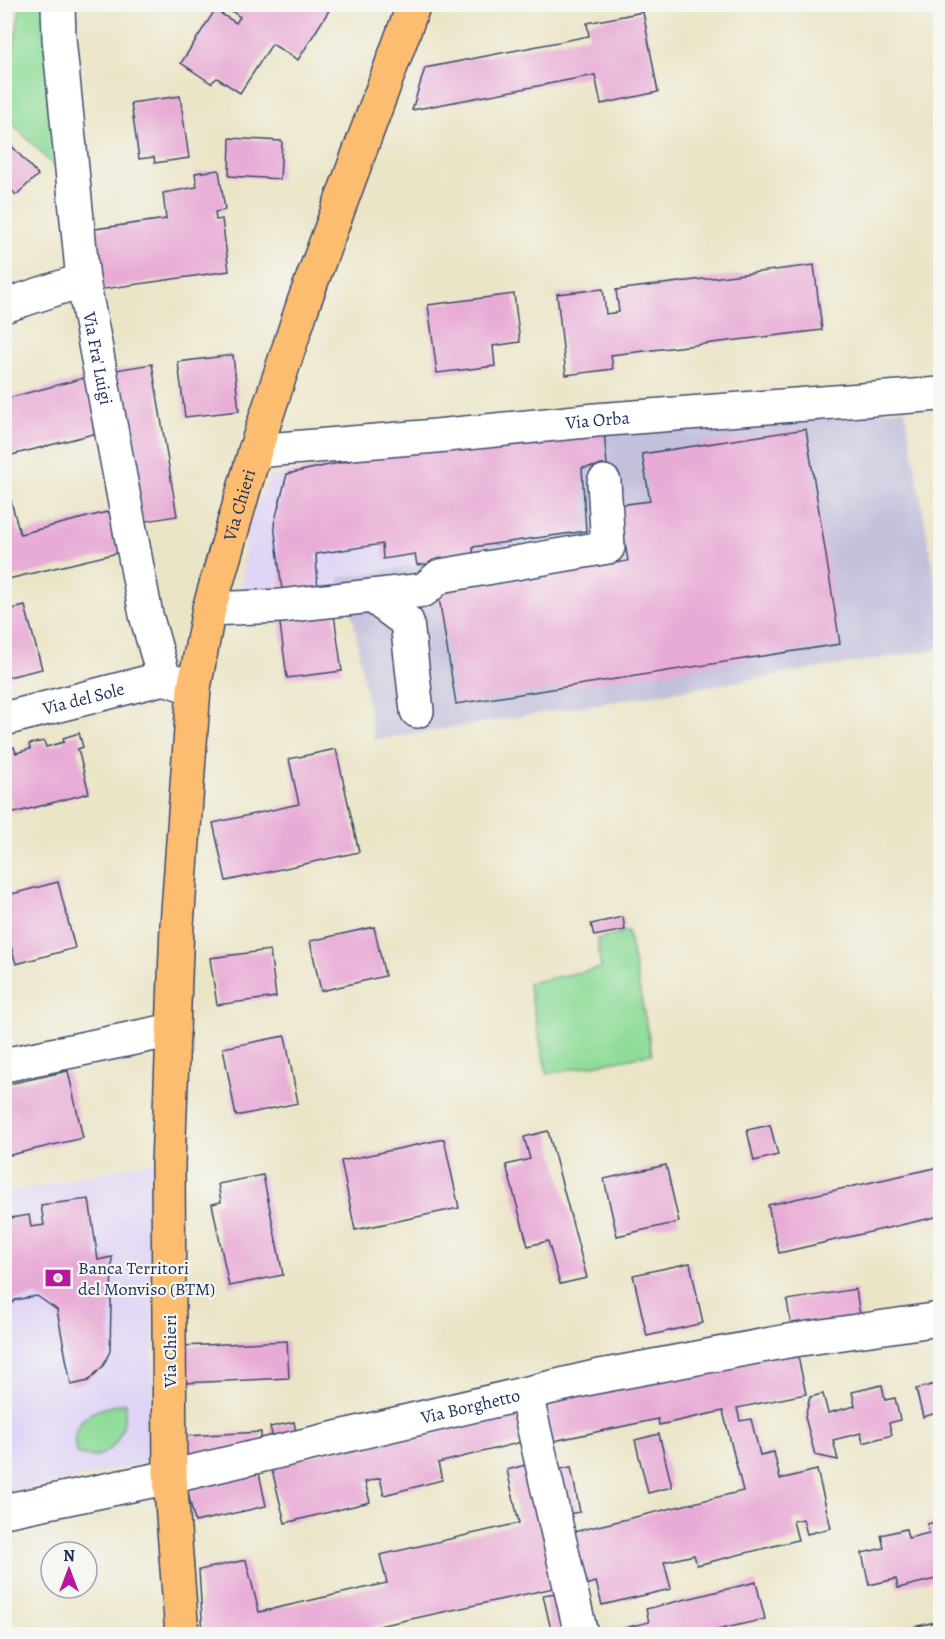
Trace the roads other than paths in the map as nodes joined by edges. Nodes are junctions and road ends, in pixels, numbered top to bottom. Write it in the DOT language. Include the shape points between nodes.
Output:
graph roads {
  1 [pos="58,4"];
  2 [pos="414,4"];
  3 [pos="83,279"];
  4 [pos="12,294"];
  5 [pos="940,394"];
  6 [pos="255,451"];
  7 [pos="604,482"];
  8 [pos="372,596"];
  9 [pos="209,609"];
  10 [pos="179,683"];
  11 [pos="417,711"];
  12 [pos="4,720"];
  13 [pos="173,1030"];
  14 [pos="4,1065"];
  15 [pos="940,1319"];
  16 [pos="526,1394"];
  17 [pos="170,1477"];
  18 [pos="4,1511"];
  19 [pos="182,1635"];
  20 [pos="581,1635"];
  1 -- 3 [label="street, Via Fra' Luigi"];
  2 -- 6 [label="main road, Via Chieri" via="304,302"];
  3 -- 4 [label="street"];
  3 -- 10 [label="street, Via Fra' Luigi" via="146,615"];
  5 -- 6 [label="street, Via Orba"];
  6 -- 9 [label="main road, Via Chieri"];
  7 -- 8 [label="street" via="608,547 440,576 424,590"];
  8 -- 9 [label="street"];
  8 -- 11 [label="street" via="407,622"];
  9 -- 10 [label="main road, Via Chieri"];
  10 -- 12 [label="street, Via del Sole"];
  10 -- 13 [label="main road, Via Chieri"];
  13 -- 14 [label="street"];
  13 -- 17 [label="main road, Via Chieri" via="168,1165"];
  15 -- 16 [label="street, Via Borghetto" via="788,1341"];
  16 -- 17 [label="street, Via Borghetto"];
  16 -- 20 [label="street"];
  17 -- 18 [label="street, Via Borghetto"];
  17 -- 19 [label="main road, Via Chieri"];
}
